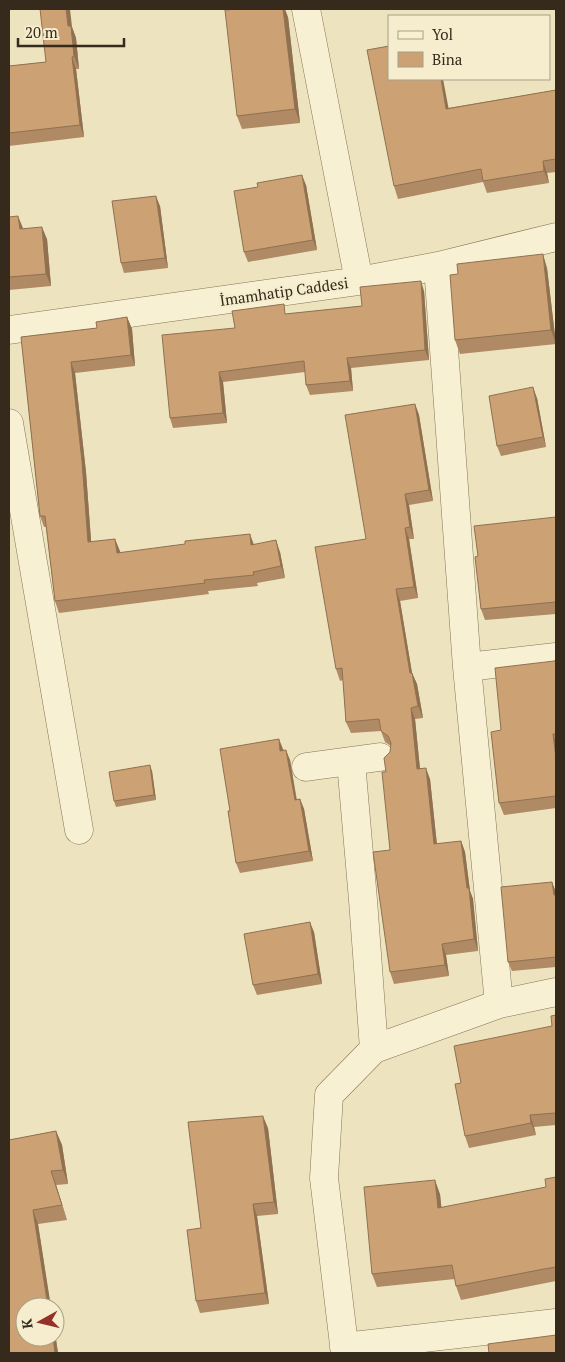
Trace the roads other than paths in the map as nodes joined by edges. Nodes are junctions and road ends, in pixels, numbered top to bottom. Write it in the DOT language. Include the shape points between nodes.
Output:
graph roads {
  1 [pos="306,9"];
  2 [pos="556,237"];
  3 [pos="438,266"];
  4 [pos="359,281"];
  5 [pos="9,330"];
  6 [pos="9,423"];
  7 [pos="556,657"];
  8 [pos="467,666"];
  9 [pos="380,757"];
  10 [pos="350,762"];
  11 [pos="306,767"];
  12 [pos="79,830"];
  13 [pos="556,992"];
  14 [pos="499,1004"];
  15 [pos="374,1049"];
  16 [pos="556,1323"];
  17 [pos="344,1350"];
  1 -- 4 [label="street"];
  2 -- 3 [label="street, İmamhatip Caddesi"];
  3 -- 4 [label="street, İmamhatip Caddesi"];
  3 -- 8 [label="street"];
  4 -- 5 [label="street, İmamhatip Caddesi"];
  6 -- 12 [label="street"];
  7 -- 8 [label="street"];
  8 -- 14 [label="street"];
  9 -- 10 [label="street"];
  10 -- 11 [label="street"];
  10 -- 15 [label="street"];
  13 -- 14 [label="street"];
  14 -- 15 [label="street"];
  15 -- 17 [label="street" via="329,1095 324,1178"];
  16 -- 17 [label="street"];
}
